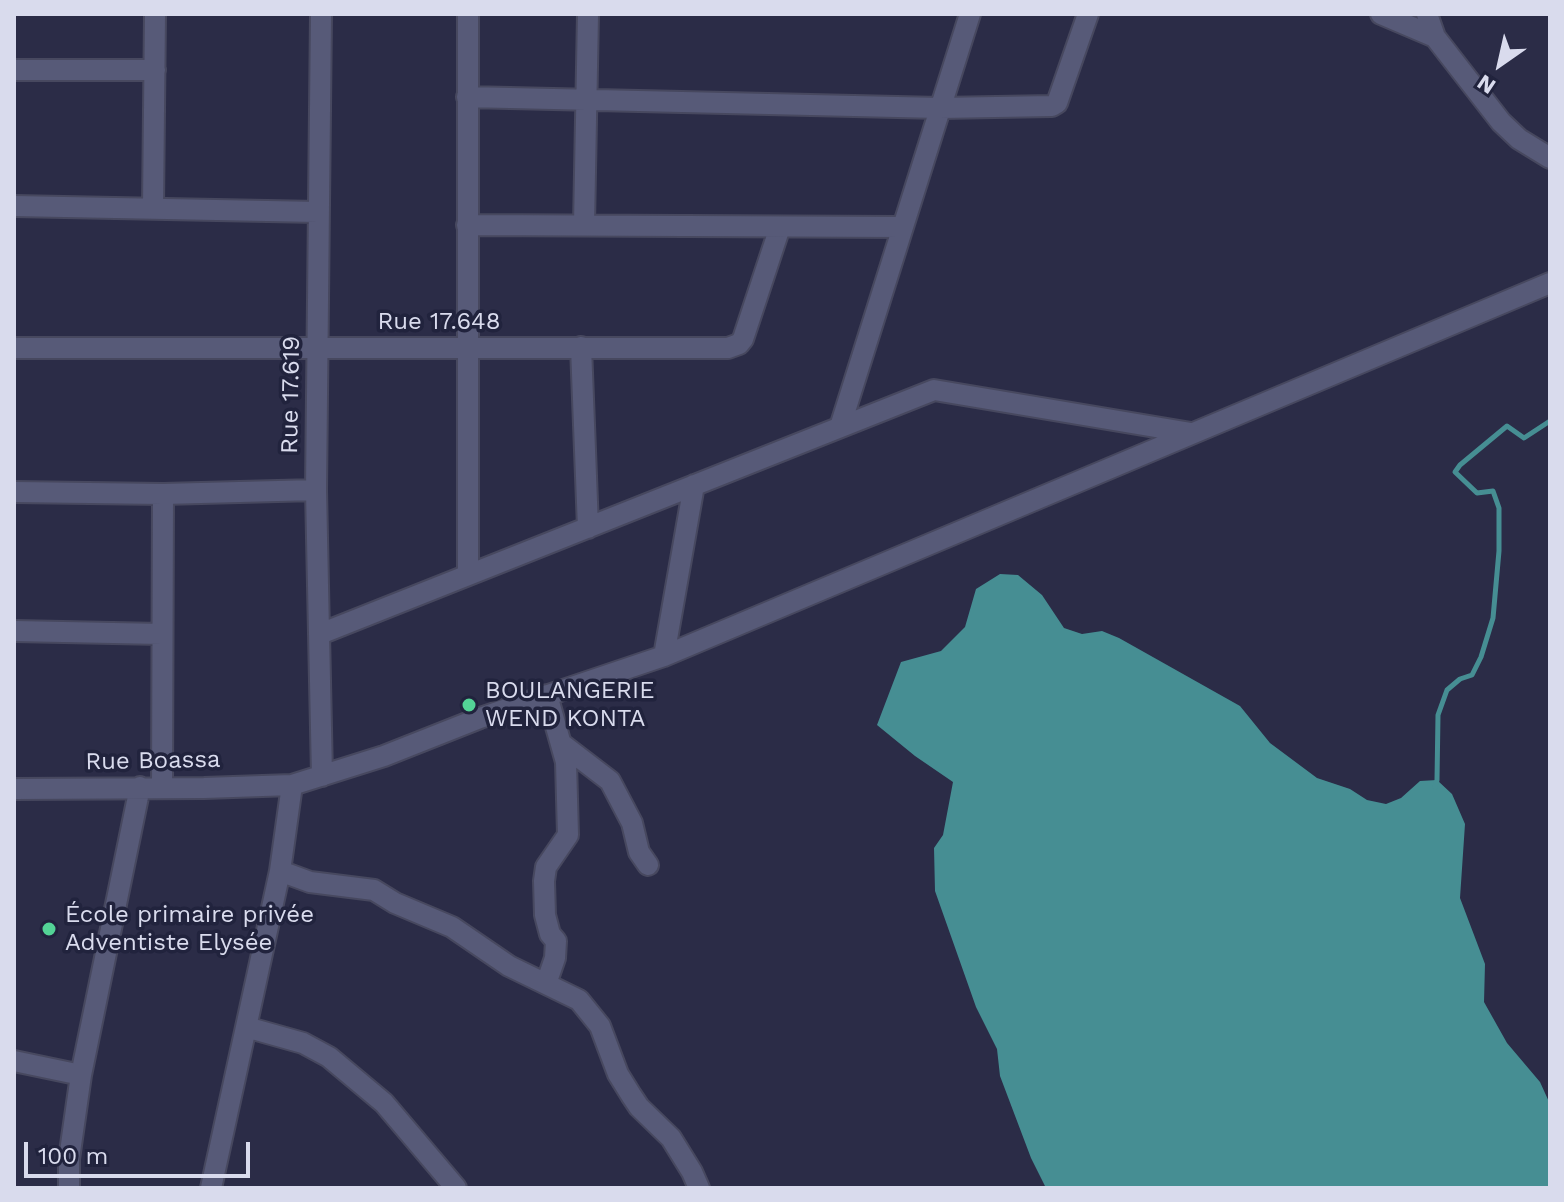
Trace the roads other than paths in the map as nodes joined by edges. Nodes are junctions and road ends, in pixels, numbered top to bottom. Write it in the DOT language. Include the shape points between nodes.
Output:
graph roads {
  1 [pos="155,14"];
  2 [pos="321,14"];
  3 [pos="468,14"];
  4 [pos="588,14"];
  5 [pos="970,14"];
  6 [pos="1088,14"];
  7 [pos="1381,14"];
  8 [pos="1427,14"];
  9 [pos="1435,37"];
  10 [pos="14,70"];
  11 [pos="155,70"];
  12 [pos="467,97"];
  13 [pos="586,102"];
  14 [pos="940,108"];
  15 [pos="1550,158"];
  16 [pos="14,206"];
  17 [pos="153,207"];
  18 [pos="318,212"];
  19 [pos="467,225"];
  20 [pos="584,225"];
  21 [pos="780,227"];
  22 [pos="903,227"];
  23 [pos="1550,283"];
  24 [pos="581,347"];
  25 [pos="14,348"];
  26 [pos="318,348"];
  27 [pos="468,348"];
  28 [pos="840,427"];
  29 [pos="1191,433"];
  30 [pos="694,485"];
  31 [pos="316,490"];
  32 [pos="14,492"];
  33 [pos="163,494"];
  34 [pos="588,528"];
  35 [pos="468,575"];
  36 [pos="14,631"];
  37 [pos="162,634"];
  38 [pos="320,634"];
  39 [pos="664,656"];
  40 [pos="547,695"];
  41 [pos="563,745"];
  42 [pos="322,776"];
  43 [pos="292,785"];
  44 [pos="140,787"];
  45 [pos="162,788"];
  46 [pos="14,789"];
  47 [pos="648,865"];
  48 [pos="280,871"];
  49 [pos="546,984"];
  50 [pos="246,1027"];
  51 [pos="14,1061"];
  52 [pos="81,1075"];
  53 [pos="69,1159"];
  54 [pos="214,1187"];
  55 [pos="54,1188"];
  56 [pos="69,1188"];
  57 [pos="456,1188"];
  58 [pos="699,1188"];
  1 -- 11 [label="street"];
  2 -- 18 [label="street, Rue 17.619"];
  3 -- 12 [label="street"];
  4 -- 13 [label="street"];
  5 -- 14 [label="street"];
  6 -- 14 [label="street" via="1056,105"];
  7 -- 9 [label="street"];
  8 -- 9 [label="street"];
  9 -- 15 [label="street" via="1501,122"];
  10 -- 11 [label="street"];
  11 -- 17 [label="street"];
  12 -- 13 [label="street"];
  12 -- 19 [label="street"];
  13 -- 14 [label="street"];
  13 -- 20 [label="street"];
  14 -- 22 [label="street"];
  16 -- 17 [label="street"];
  17 -- 18 [label="street"];
  18 -- 26 [label="street, Rue 17.619"];
  19 -- 20 [label="street"];
  19 -- 27 [label="street"];
  20 -- 21 [label="street"];
  21 -- 22 [label="street"];
  21 -- 24 [label="street, Rue 17.648" via="739,344"];
  22 -- 28 [label="street"];
  23 -- 29 [label="street, Rue Boassa"];
  24 -- 27 [label="street, Rue 17.648"];
  24 -- 34 [label="street"];
  25 -- 26 [label="street, Rue 17.648"];
  26 -- 27 [label="street, Rue 17.648"];
  26 -- 31 [label="street, Rue 17.619"];
  27 -- 35 [label="street"];
  28 -- 29 [label="street" via="936,390"];
  28 -- 30 [label="street"];
  29 -- 39 [label="street, Rue Boassa"];
  30 -- 34 [label="street"];
  30 -- 39 [label="street"];
  31 -- 33 [label="street"];
  31 -- 38 [label="street, Rue 17.619"];
  32 -- 33 [label="street"];
  33 -- 37 [label="street"];
  34 -- 35 [label="street"];
  35 -- 38 [label="street"];
  36 -- 37 [label="street"];
  37 -- 45 [label="street"];
  38 -- 42 [label="street, Rue 17.619"];
  39 -- 40 [label="street, Rue Boassa"];
  40 -- 41 [label="street"];
  40 -- 42 [label="street, Rue Boassa"];
  41 -- 47 [label="street" via="610,781"];
  41 -- 49 [label="street" via="568,835 546,867 545,915 556,941"];
  42 -- 43 [label="street, Rue Boassa"];
  43 -- 45 [label="street, Rue Boassa"];
  43 -- 48 [label="street"];
  44 -- 45 [label="street, Rue Boassa"];
  44 -- 46 [label="street, Rue Boassa"];
  44 -- 52 [label="street"];
  48 -- 49 [label="street" via="310,882 374,890 452,927"];
  48 -- 50 [label="street"];
  49 -- 58 [label="street" via="579,1000 594,1018 618,1074 639,1107 671,1138"];
  50 -- 54 [label="street"];
  50 -- 57 [label="street" via="303,1043 329,1057 394,1112"];
  51 -- 52 [label="street"];
  52 -- 53 [label="street"];
  53 -- 55 [label="street"];
  53 -- 56 [label="street"];
}
